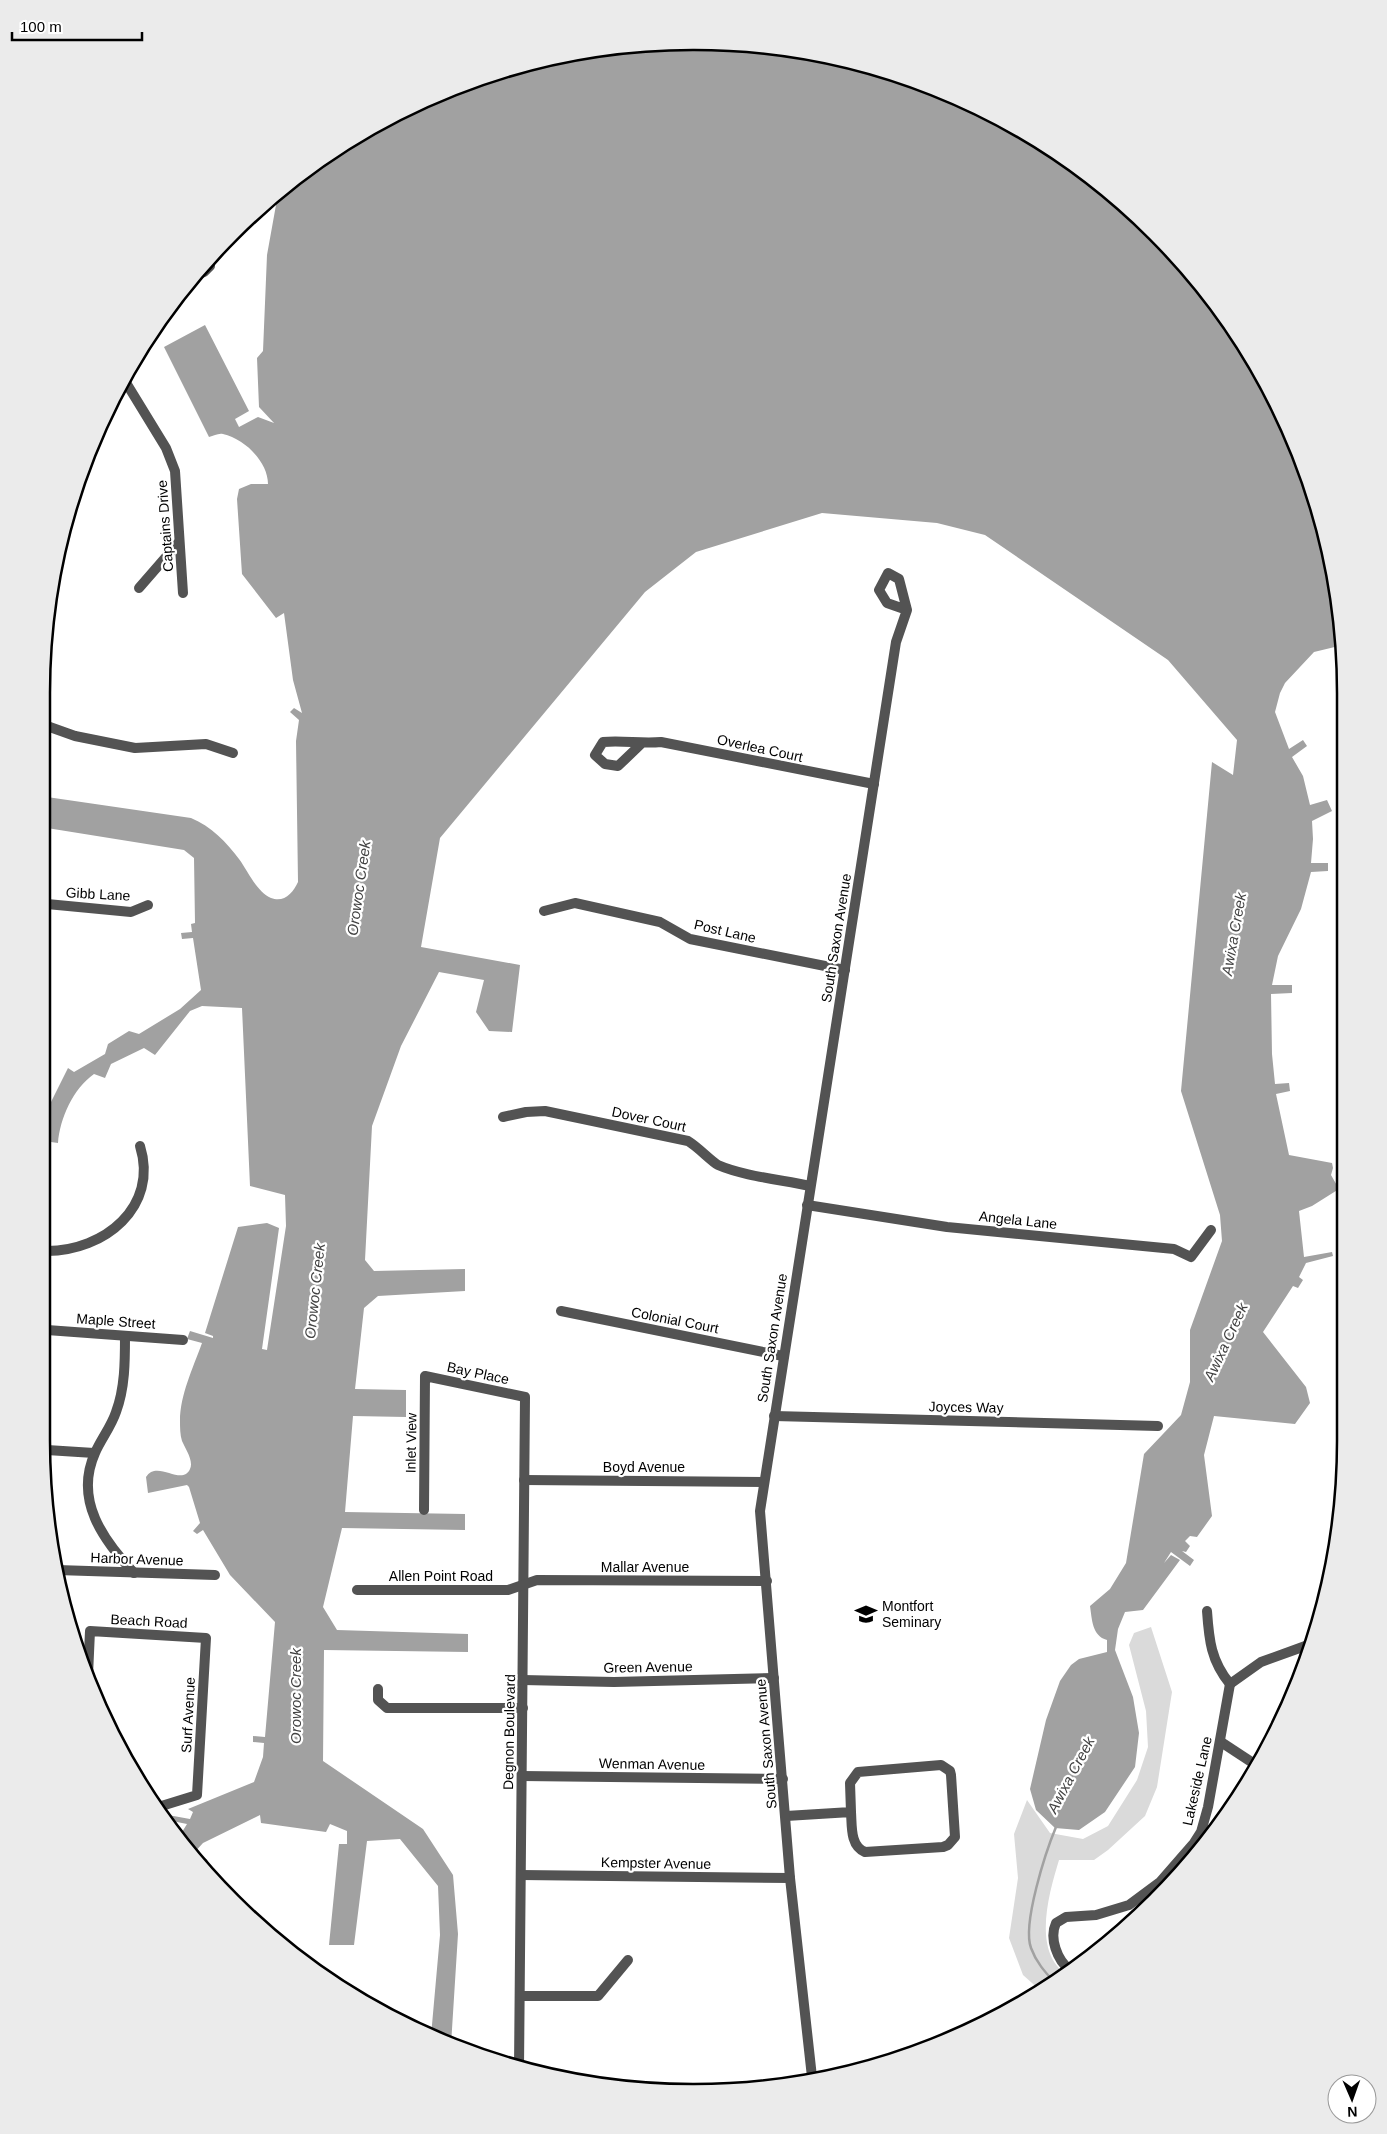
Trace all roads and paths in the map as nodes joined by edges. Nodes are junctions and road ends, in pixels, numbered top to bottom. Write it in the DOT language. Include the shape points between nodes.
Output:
graph roads {
  1 [pos="128,387"];
  2 [pos="179,542"];
  3 [pos="139,588"];
  4 [pos="183,593"];
  5 [pos="907,610"];
  6 [pos="50,727"];
  7 [pos="641,744"];
  8 [pos="233,753"];
  9 [pos="874,784"];
  10 [pos="50,904"];
  11 [pos="148,905"];
  12 [pos="544,910"];
  13 [pos="845,970"];
  14 [pos="503,1117"];
  15 [pos="140,1146"];
  16 [pos="810,1186"];
  17 [pos="807,1205"];
  18 [pos="1211,1230"];
  19 [pos="50,1251"];
  20 [pos="561,1312"];
  21 [pos="50,1330"];
  22 [pos="125,1336"];
  23 [pos="183,1340"];
  24 [pos="783,1356"];
  25 [pos="425,1376"];
  26 [pos="525,1397"];
  27 [pos="774,1416"];
  28 [pos="1158,1426"];
  29 [pos="50,1450"];
  30 [pos="94,1453"];
  31 [pos="524,1480"];
  32 [pos="764,1482"];
  33 [pos="424,1510"];
  34 [pos="63,1570"];
  35 [pos="134,1572"];
  36 [pos="216,1575"];
  37 [pos="767,1582"];
  38 [pos="524,1584"];
  39 [pos="357,1590"];
  40 [pos="1207,1611"];
  41 [pos="206,1638"];
  42 [pos="1303,1647"];
  43 [pos="89,1660"];
  44 [pos="774,1678"];
  45 [pos="523,1680"];
  46 [pos="1230,1684"];
  47 [pos="378,1689"];
  48 [pos="523,1708"];
  49 [pos="1221,1742"];
  50 [pos="1251,1762"];
  51 [pos="522,1776"];
  52 [pos="782,1780"];
  53 [pos="163,1805"];
  54 [pos="850,1812"];
  55 [pos="786,1816"];
  56 [pos="521,1875"];
  57 [pos="790,1878"];
  58 [pos="628,1960"];
  59 [pos="1065,1966"];
  60 [pos="520,1996"];
  61 [pos="519,2060"];
  62 [pos="812,2073"];
  1 -- 2 [label="street, Captains Drive" via="173,465"];
  2 -- 3 [label="street"];
  2 -- 4 [label="street, Captains Drive"];
  5 -- 9 [label="street, South Saxon Avenue" via="896,642"];
  6 -- 8 [label="street" via="75,736 135,748 206,744"];
  7 -- 9 [label="street, Overlea Court" via="661,742"];
  9 -- 13 [label="street, South Saxon Avenue"];
  10 -- 11 [label="street, Gibb Lane" via="131,912"];
  12 -- 13 [label="street, Post Lane" via="575,903 660,922 690,939"];
  13 -- 16 [label="street, South Saxon Avenue"];
  14 -- 16 [label="street, Dover Court" via="544,1111 688,1141 716,1164"];
  15 -- 19 [label="street" via="146,1163 142,1185 133,1207 120,1223 103,1237 84,1246"];
  16 -- 17 [label="street, South Saxon Avenue"];
  17 -- 18 [label="street, Angela Lane" via="947,1227 1174,1249 1191,1258"];
  17 -- 24 [label="street, South Saxon Avenue"];
  20 -- 24 [label="street, Colonial Court"];
  21 -- 22 [label="street, Maple Street"];
  22 -- 23 [label="street, Maple Street"];
  22 -- 30 [label="street" via="119,1403"];
  24 -- 27 [label="street, South Saxon Avenue"];
  25 -- 26 [label="street, Bay Place"];
  25 -- 33 [label="street, Inlet View"];
  26 -- 31 [label="street, Degnon Boulevard"];
  27 -- 28 [label="street, Joyces Way"];
  27 -- 32 [label="street, South Saxon Avenue"];
  29 -- 30 [label="street"];
  30 -- 35 [label="street" via="89,1485 91,1509 103,1536"];
  31 -- 32 [label="street, Boyd Avenue"];
  31 -- 38 [label="street, Degnon Boulevard"];
  32 -- 37 [label="street, South Saxon Avenue" via="760,1511"];
  34 -- 35 [label="street, Harbor Avenue"];
  35 -- 36 [label="street, Harbor Avenue"];
  37 -- 38 [label="street, Mallar Avenue" via="537,1580"];
  37 -- 44 [label="street, South Saxon Avenue"];
  38 -- 39 [label="street, Allen Point Road" via="508,1590"];
  38 -- 45 [label="street, Degnon Boulevard"];
  40 -- 46 [label="street" via="1210,1650"];
  41 -- 43 [label="street, Beach Road" via="90,1631"];
  41 -- 53 [label="street, Surf Avenue" via="197,1795"];
  42 -- 46 [label="street" via="1261,1662"];
  44 -- 45 [label="street, Green Avenue" via="614,1682"];
  44 -- 52 [label="street, South Saxon Avenue"];
  45 -- 48 [label="street, Degnon Boulevard"];
  46 -- 49 [label="street, Lakeside Lane"];
  47 -- 48 [label="street" via="378,1700 387,1708"];
  48 -- 51 [label="street, Degnon Boulevard"];
  49 -- 50 [label="street"];
  49 -- 59 [label="street, Lakeside Lane" via="1200,1832 1160,1882 1139,1899 1116,1910 1096,1915 1072,1915 1056,1923 1053,1941"];
  51 -- 52 [label="street, Wenman Avenue"];
  51 -- 56 [label="street, Degnon Boulevard"];
  52 -- 55 [label="street, South Saxon Avenue"];
  54 -- 54 [label="street" via="853,1840 865,1852 948,1845 955,1837 950,1771 941,1765 858,1772 850,1783"];
  54 -- 55 [label="street"];
  55 -- 57 [label="street, South Saxon Avenue"];
  56 -- 57 [label="street, Kempster Avenue"];
  56 -- 60 [label="street, Degnon Boulevard"];
  57 -- 62 [label="street, South Saxon Avenue"];
  58 -- 60 [label="street" via="598,1996"];
  60 -- 61 [label="street, Degnon Boulevard"];
}
